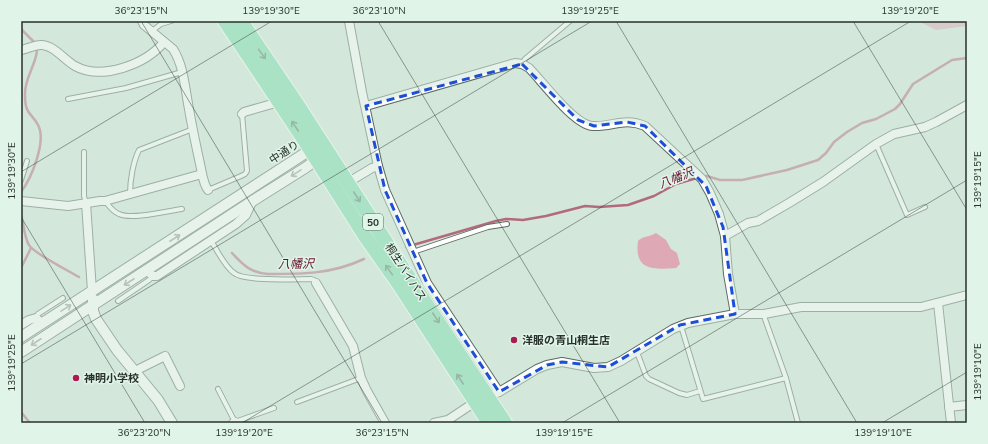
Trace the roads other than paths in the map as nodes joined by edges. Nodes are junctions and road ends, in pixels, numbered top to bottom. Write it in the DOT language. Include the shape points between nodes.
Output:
graph roads {
  1 [pos="142,21"];
  2 [pos="171,21"];
  3 [pos="225,21"];
  4 [pos="241,21"];
  5 [pos="349,21"];
  6 [pos="570,21"];
  7 [pos="152,31"];
  8 [pos="164,42"];
  9 [pos="21,50"];
  10 [pos="522,64"];
  11 [pos="182,72"];
  12 [pos="68,99"];
  13 [pos="277,100"];
  14 [pos="967,105"];
  15 [pos="366,106"];
  16 [pos="242,114"];
  17 [pos="192,129"];
  18 [pos="876,144"];
  19 [pos="325,148"];
  20 [pos="84,152"];
  21 [pos="313,155"];
  22 [pos="27,161"];
  23 [pos="378,166"];
  24 [pos="202,174"];
  25 [pos="21,180"];
  26 [pos="347,183"];
  27 [pos="208,190"];
  28 [pos="130,195"];
  29 [pos="254,200"];
  30 [pos="105,201"];
  31 [pos="21,202"];
  32 [pos="86,203"];
  33 [pos="925,207"];
  34 [pos="182,209"];
  35 [pos="507,224"];
  36 [pos="725,236"];
  37 [pos="211,241"];
  38 [pos="412,248"];
  39 [pos="150,273"];
  40 [pos="316,283"];
  41 [pos="92,291"];
  42 [pos="967,295"];
  43 [pos="63,298"];
  44 [pos="118,301"];
  45 [pos="938,303"];
  46 [pos="93,306"];
  47 [pos="735,314"];
  48 [pos="764,314"];
  49 [pos="39,320"];
  50 [pos="21,325"];
  51 [pos="680,325"];
  52 [pos="21,337"];
  53 [pos="21,352"];
  54 [pos="637,352"];
  55 [pos="135,371"];
  56 [pos="361,378"];
  57 [pos="786,378"];
  58 [pos="180,386"];
  59 [pos="218,389"];
  60 [pos="700,391"];
  61 [pos="487,397"];
  62 [pos="297,402"];
  63 [pos="967,406"];
  64 [pos="949,407"];
  65 [pos="274,408"];
  66 [pos="448,421"];
  67 [pos="172,423"];
  68 [pos="234,423"];
  69 [pos="385,423"];
  70 [pos="434,423"];
  71 [pos="489,423"];
  72 [pos="505,423"];
  73 [pos="798,423"];
  74 [pos="951,423"];
  1 -- 7 [label="street"];
  2 -- 7 [label="lane" via="161,24"];
  3 -- 13 [label="highway, 桐生バイパス / 50"];
  4 -- 19 [label="highway, 桐生バイパス / 50, one-way"];
  5 -- 15 [label="street"];
  6 -- 10 [label="lane"];
  7 -- 8 [label="street"];
  8 -- 9 [label="street" via="143,58 113,71 100,73 88,72 75,66 42,45"];
  8 -- 11 [label="street" via="176,53"];
  10 -- 15 [label="street" via="515,63"];
  10 -- 36 [label="street" via="532,71 578,120 594,126 627,122 645,126 699,176 714,202"];
  11 -- 12 [label="lane" via="126,88"];
  11 -- 17 [label="street"];
  13 -- 16 [label="street"];
  21 -- 13 [label="highway, 桐生バイパス / 50, one-way"];
  14 -- 18 [label="street" via="925,127 894,134"];
  15 -- 23 [label="street"];
  16 -- 27 [label="lane" via="247,171"];
  17 -- 24 [label="street"];
  17 -- 28 [label="lane" via="139,150"];
  18 -- 33 [label="lane" via="907,215"];
  18 -- 36 [label="street" via="789,203"];
  19 -- 21 [label="street, 中通り"];
  19 -- 26 [label="highway, 桐生バイパス / 50"];
  20 -- 32 [label="lane"];
  21 -- 29 [label="street, 中通り, one-way"];
  41 -- 21 [label="street, 中通り, one-way"];
  61 -- 21 [label="highway, 桐生バイパス / 50, one-way" via="398,283"];
  22 -- 25 [label="lane"];
  23 -- 26 [label="street"];
  23 -- 38 [label="street" via="385,190"];
  24 -- 27 [label="street"];
  24 -- 28 [label="street"];
  26 -- 61 [label="highway, 桐生バイパス / 50, one-way"];
  28 -- 30 [label="street"];
  29 -- 37 [label="street" via="240,222"];
  29 -- 39 [label="street, 中通り"];
  30 -- 32 [label="street"];
  30 -- 34 [label="lane" via="116,213 127,216"];
  31 -- 32 [label="street" via="68,206"];
  32 -- 41 [label="street"];
  35 -- 38 [label="lane"];
  36 -- 47 [label="street"];
  37 -- 39 [label="street" via="157,276"];
  37 -- 40 [label="lane" via="230,270 239,276 314,280"];
  38 -- 61 [label="street" via="427,283"];
  39 -- 44 [label="lane" via="149,280"];
  39 -- 46 [label="street, 中通り, one-way"];
  40 -- 56 [label="street" via="353,346"];
  41 -- 46 [label="street"];
  49 -- 41 [label="street, 中通り, one-way"];
  42 -- 45 [label="street"];
  43 -- 49 [label="lane" via="38,314"];
  45 -- 48 [label="street" via="912,308 801,307"];
  45 -- 64 [label="street"];
  46 -- 53 [label="street, 中通り, one-way"];
  46 -- 55 [label="street" via="96,318 117,350"];
  47 -- 48 [label="street"];
  47 -- 51 [label="street"];
  48 -- 57 [label="lane"];
  49 -- 50 [label="street" via="33,318"];
  49 -- 52 [label="street, 中通り"];
  51 -- 54 [label="street"];
  51 -- 60 [label="lane"];
  54 -- 60 [label="lane" via="649,379 679,394 687,395"];
  54 -- 61 [label="street" via="608,368 562,362 537,368"];
  55 -- 58 [label="street" via="165,356"];
  55 -- 67 [label="street"];
  56 -- 62 [label="lane"];
  56 -- 69 [label="street"];
  57 -- 60 [label="lane" via="703,399"];
  57 -- 73 [label="lane"];
  59 -- 68 [label="lane"];
  61 -- 66 [label="street"];
  61 -- 71 [label="highway, 桐生バイパス / 50"];
  61 -- 72 [label="highway, 桐生バイパス / 50"];
  63 -- 64 [label="street"];
  64 -- 74 [label="street"];
  65 -- 68 [label="lane"];
  66 -- 70 [label="street"];
}
